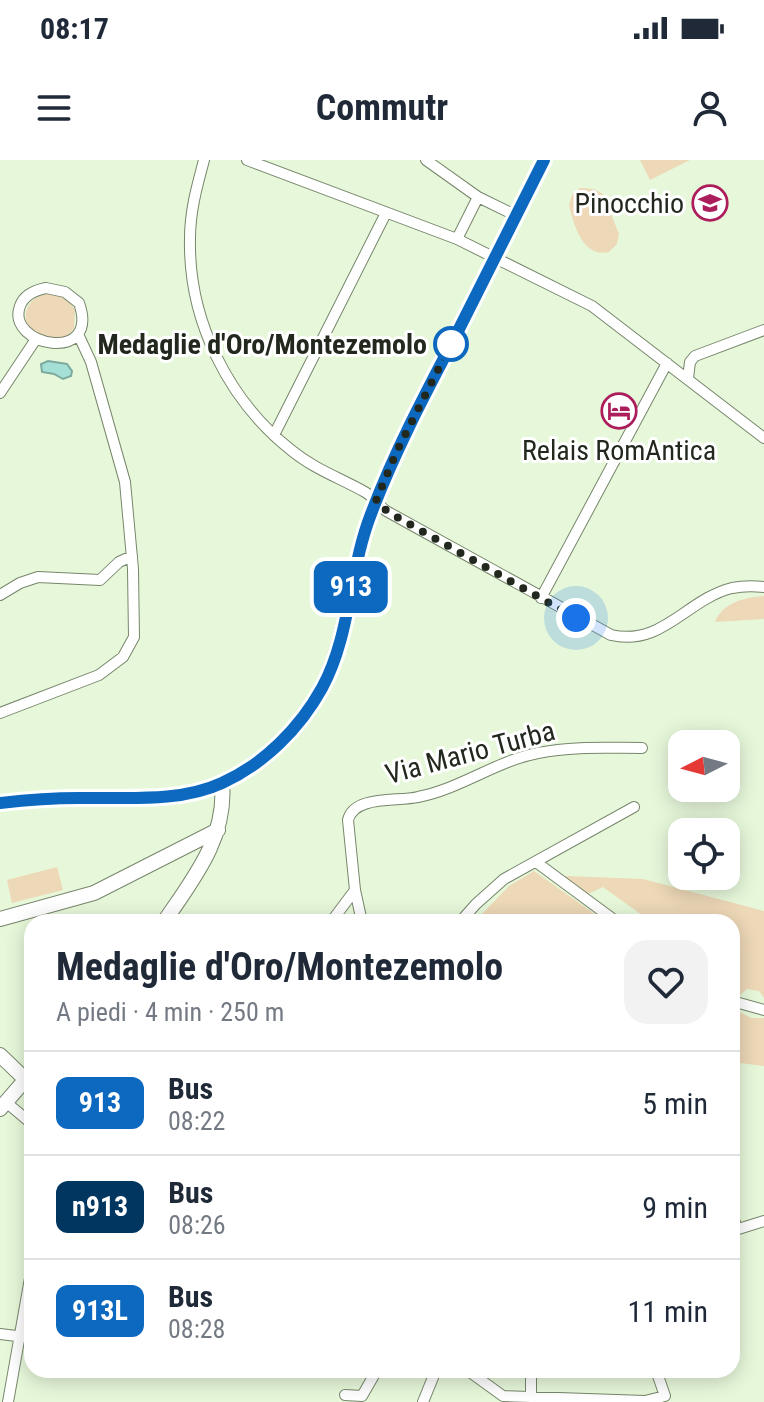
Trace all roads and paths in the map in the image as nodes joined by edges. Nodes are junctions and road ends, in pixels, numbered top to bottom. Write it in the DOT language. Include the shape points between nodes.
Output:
graph roads {
  1 [pos="204,160"];
  2 [pos="247,160"];
  3 [pos="426,160"];
  4 [pos="544,160"];
  5 [pos="478,197"];
  6 [pos="386,213"];
  7 [pos="515,215"];
  8 [pos="457,239"];
  9 [pos="495,258"];
  10 [pos="764,330"];
  11 [pos="78,334"];
  12 [pos="36,339"];
  13 [pos="664,360"];
  14 [pos="688,378"];
  15 [pos="0,393"];
  16 [pos="274,435"];
  17 [pos="764,438"];
  18 [pos="376,501"];
  19 [pos="132,556"];
  20 [pos="764,587"];
  21 [pos="0,595"];
  22 [pos="541,598"];
  23 [pos="0,713"];
  24 [pos="642,748"];
  25 [pos="222,783"];
  26 [pos="0,803"];
  27 [pos="634,807"];
  28 [pos="218,830"];
  29 [pos="536,862"];
  30 [pos="355,890"];
  31 [pos="169,914"];
  32 [pos="337,914"];
  33 [pos="360,914"];
  34 [pos="468,914"];
  35 [pos="606,914"];
  36 [pos="0,919"];
  37 [pos="740,1003"];
  38 [pos="764,1010"];
  39 [pos="0,1055"];
  40 [pos="24,1072"];
  41 [pos="24,1082"];
  42 [pos="3,1106"];
  43 [pos="24,1119"];
  44 [pos="764,1221"];
  45 [pos="740,1228"];
  46 [pos="0,1334"];
  47 [pos="24,1337"];
  48 [pos="24,1347"];
  49 [pos="372,1378"];
  50 [pos="433,1378"];
  51 [pos="478,1378"];
  52 [pos="531,1378"];
  53 [pos="659,1378"];
  54 [pos="345,1395"];
  55 [pos="531,1397"];
  56 [pos="8,1402"];
  57 [pos="423,1402"];
  1 -- 16 [label="street" via="190,236 197,300 228,380"];
  2 -- 6 [label="street"];
  3 -- 5 [label="street"];
  4 -- 7 [label="main road"];
  5 -- 7 [label="street"];
  5 -- 8 [label="street"];
  6 -- 8 [label="street"];
  6 -- 16 [label="street"];
  7 -- 9 [label="main road"];
  8 -- 9 [label="street"];
  9 -- 13 [label="street" via="592,306"];
  9 -- 18 [label="main road"];
  10 -- 14 [label="street" via="697,355"];
  11 -- 12 [label="street" via="63,343"];
  11 -- 12 [label="street" via="82,312 76,299 62,290 41,289 19,309 21,322"];
  11 -- 19 [label="street" via="119,457"];
  12 -- 15 [label="street"];
  13 -- 14 [label="street"];
  13 -- 22 [label="street"];
  14 -- 17 [label="street"];
  16 -- 18 [label="street" via="305,461"];
  18 -- 22 [label="street"];
  18 -- 25 [label="main road" via="323,685 277,746"];
  19 -- 21 [label="street" via="96,581 49,576"];
  19 -- 23 [label="street" via="134,637 123,657 85,683"];
  20 -- 22 [label="street" via="725,591 649,634 630,638 600,631"];
  24 -- 30 [label="street, Via Mario Turba" via="535,754 421,797 359,804 348,820"];
  25 -- 26 [label="main road" via="168,795"];
  25 -- 28 [label="main road"];
  27 -- 29 [label="street"];
  28 -- 31 [label="main road"];
  28 -- 36 [label="main road" via="94,893"];
  29 -- 34 [label="street" via="497,884"];
  29 -- 35 [label="street"];
  30 -- 32 [label="street"];
  30 -- 33 [label="street"];
  37 -- 38 [label="street"];
  39 -- 40 [label="main road"];
  41 -- 42 [label="main road"];
  42 -- 43 [label="street"];
  44 -- 45 [label="street"];
  46 -- 47 [label="street"];
  48 -- 56 [label="street"];
  49 -- 54 [label="street" via="362,1396"];
  50 -- 57 [label="street"];
  51 -- 55 [label="street" via="503,1396"];
  52 -- 55 [label="street"];
  53 -- 55 [label="street" via="665,1396 645,1401"];
}
